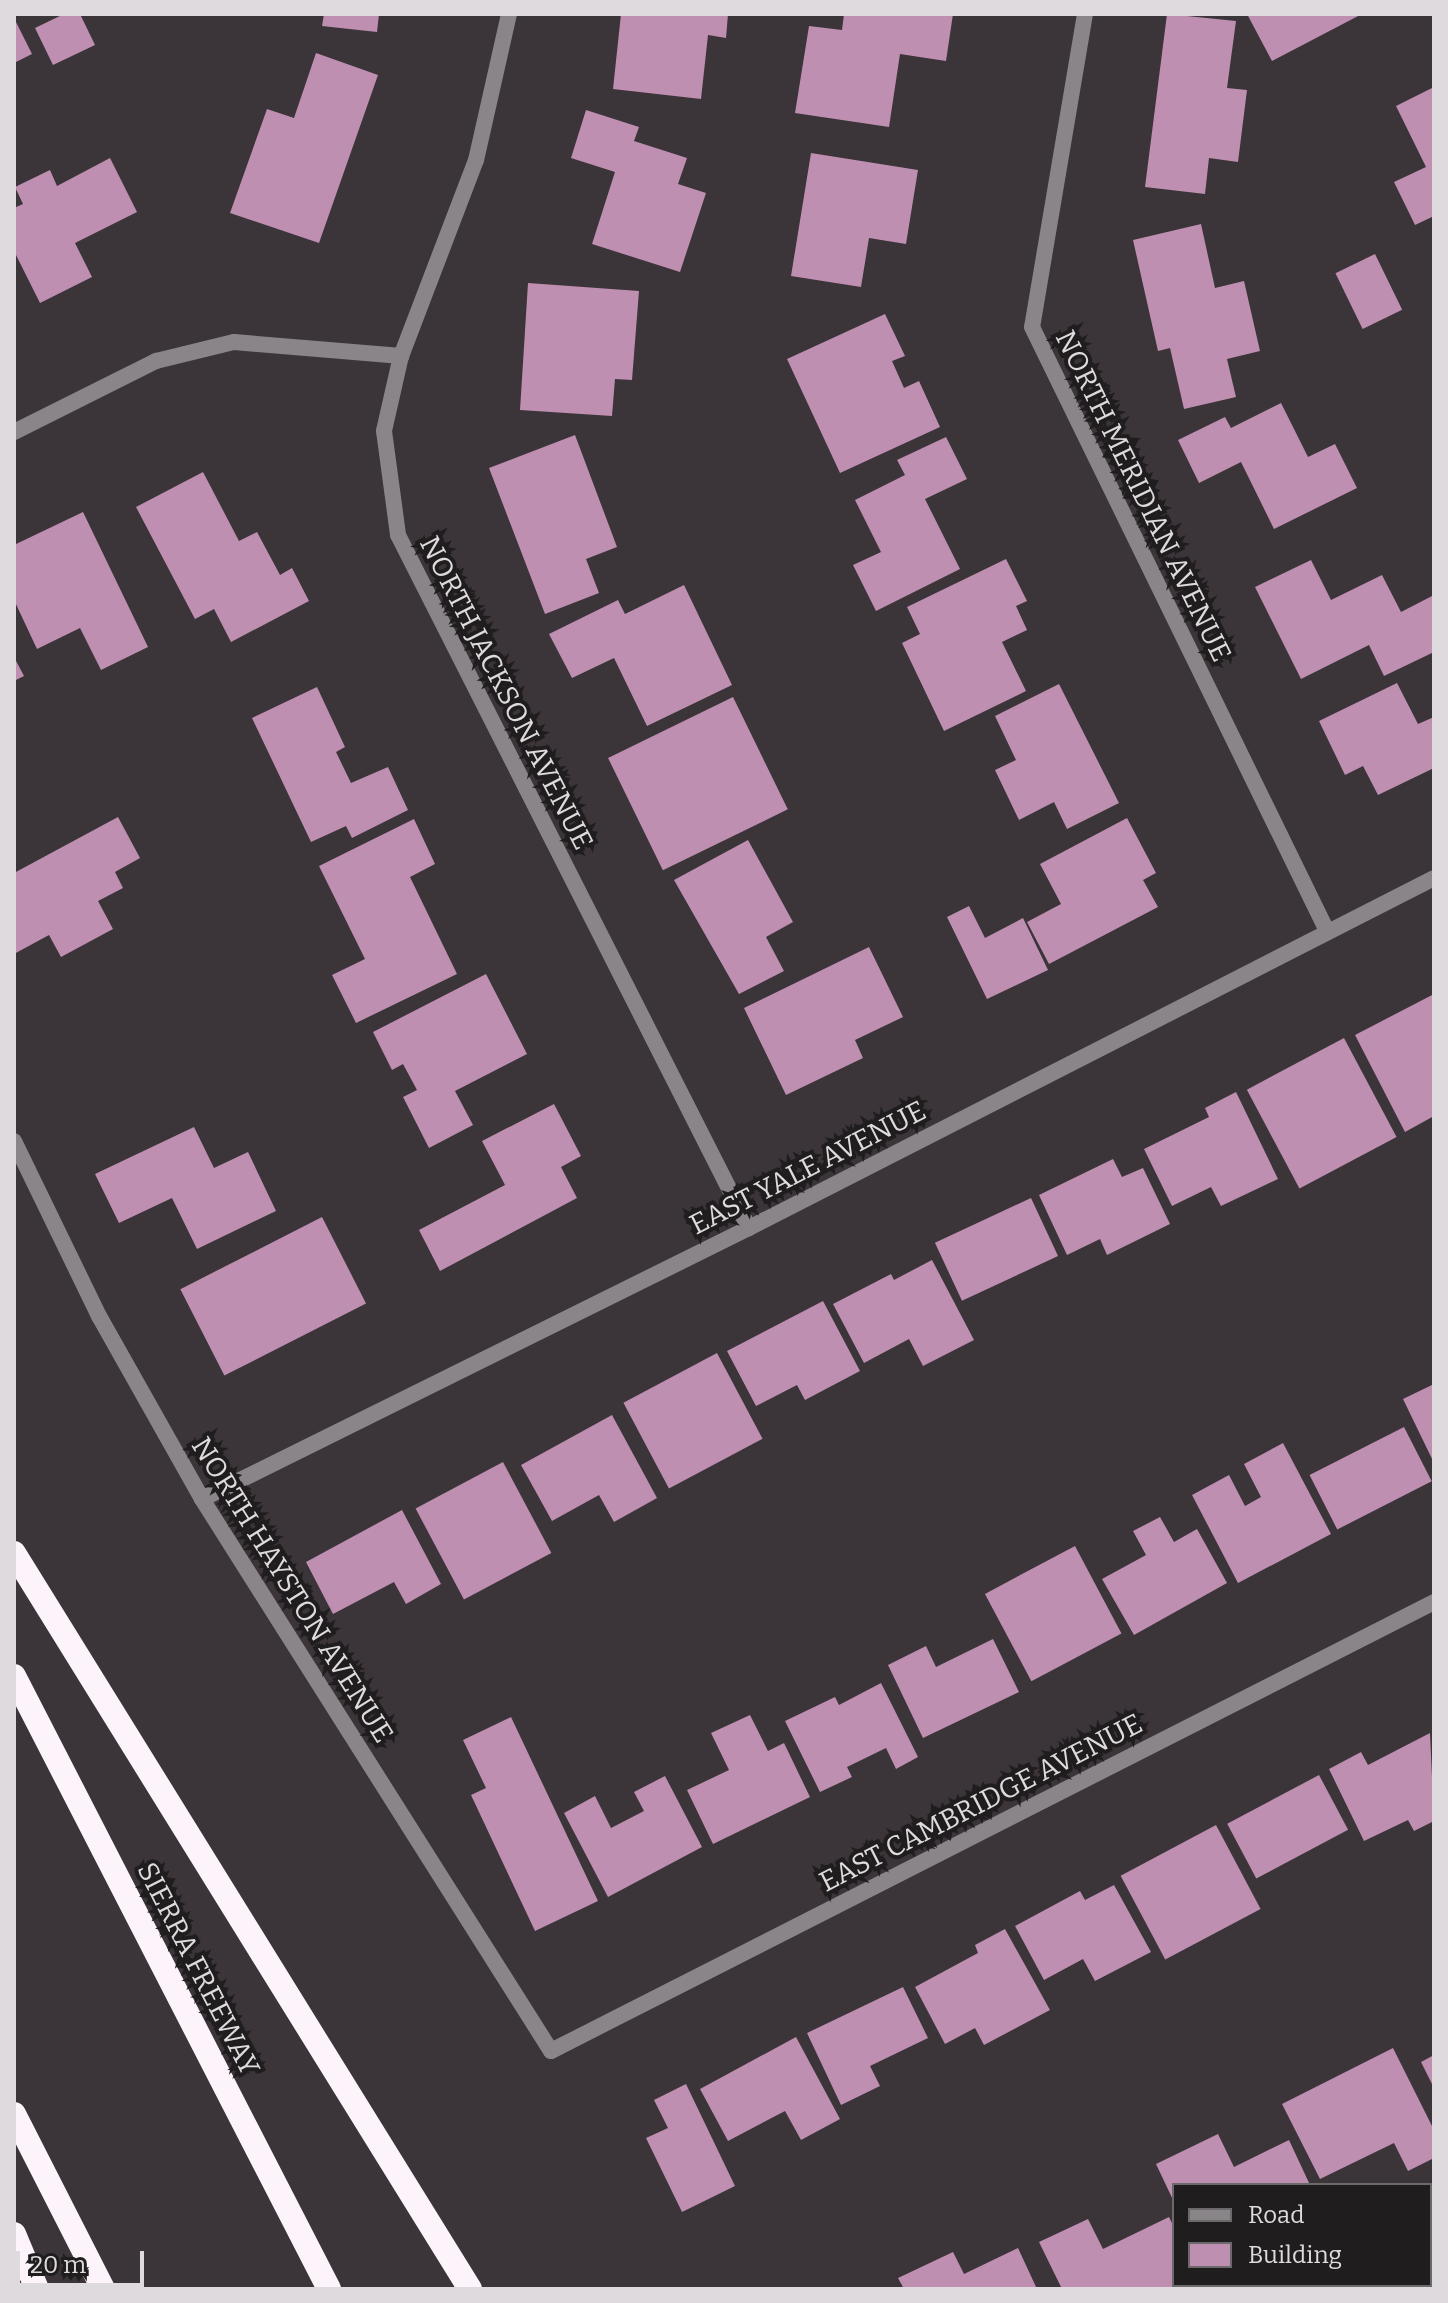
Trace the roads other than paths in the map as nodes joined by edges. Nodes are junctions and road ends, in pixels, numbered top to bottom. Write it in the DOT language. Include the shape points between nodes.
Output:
graph roads {
  1 [pos="509,14"];
  2 [pos="1085,14"];
  3 [pos="401,356"];
  4 [pos="14,432"];
  5 [pos="1434,878"];
  6 [pos="1327,931"];
  7 [pos="14,1141"];
  8 [pos="749,1228"];
  9 [pos="202,1499"];
  10 [pos="14,1553"];
  11 [pos="1434,1602"];
  12 [pos="14,1676"];
  13 [pos="551,2051"];
  14 [pos="14,2114"];
  15 [pos="14,2234"];
  16 [pos="37,2289"];
  17 [pos="103,2289"];
  18 [pos="329,2289"];
  19 [pos="470,2289"];
  1 -- 3 [label="street, NORTH JACKSON AVENUE" via="476,160"];
  2 -- 6 [label="street, NORTH MERIDIAN AVENUE" via="1032,327"];
  3 -- 4 [label="street" via="234,342 156,361"];
  3 -- 8 [label="street, NORTH JACKSON AVENUE" via="384,431 398,535"];
  5 -- 6 [label="street, EAST YALE AVENUE"];
  6 -- 8 [label="street, EAST YALE AVENUE"];
  7 -- 9 [label="street, NORTH HAYSTON AVENUE" via="99,1316"];
  8 -- 9 [label="street, EAST YALE AVENUE"];
  9 -- 13 [label="street, NORTH HAYSTON AVENUE"];
  10 -- 19 [label="highway"];
  11 -- 13 [label="street, EAST CAMBRIDGE AVENUE"];
  12 -- 18 [label="highway, SIERRA FREEWAY"];
  14 -- 17 [label="highway"];
  15 -- 16 [label="highway"];
}
